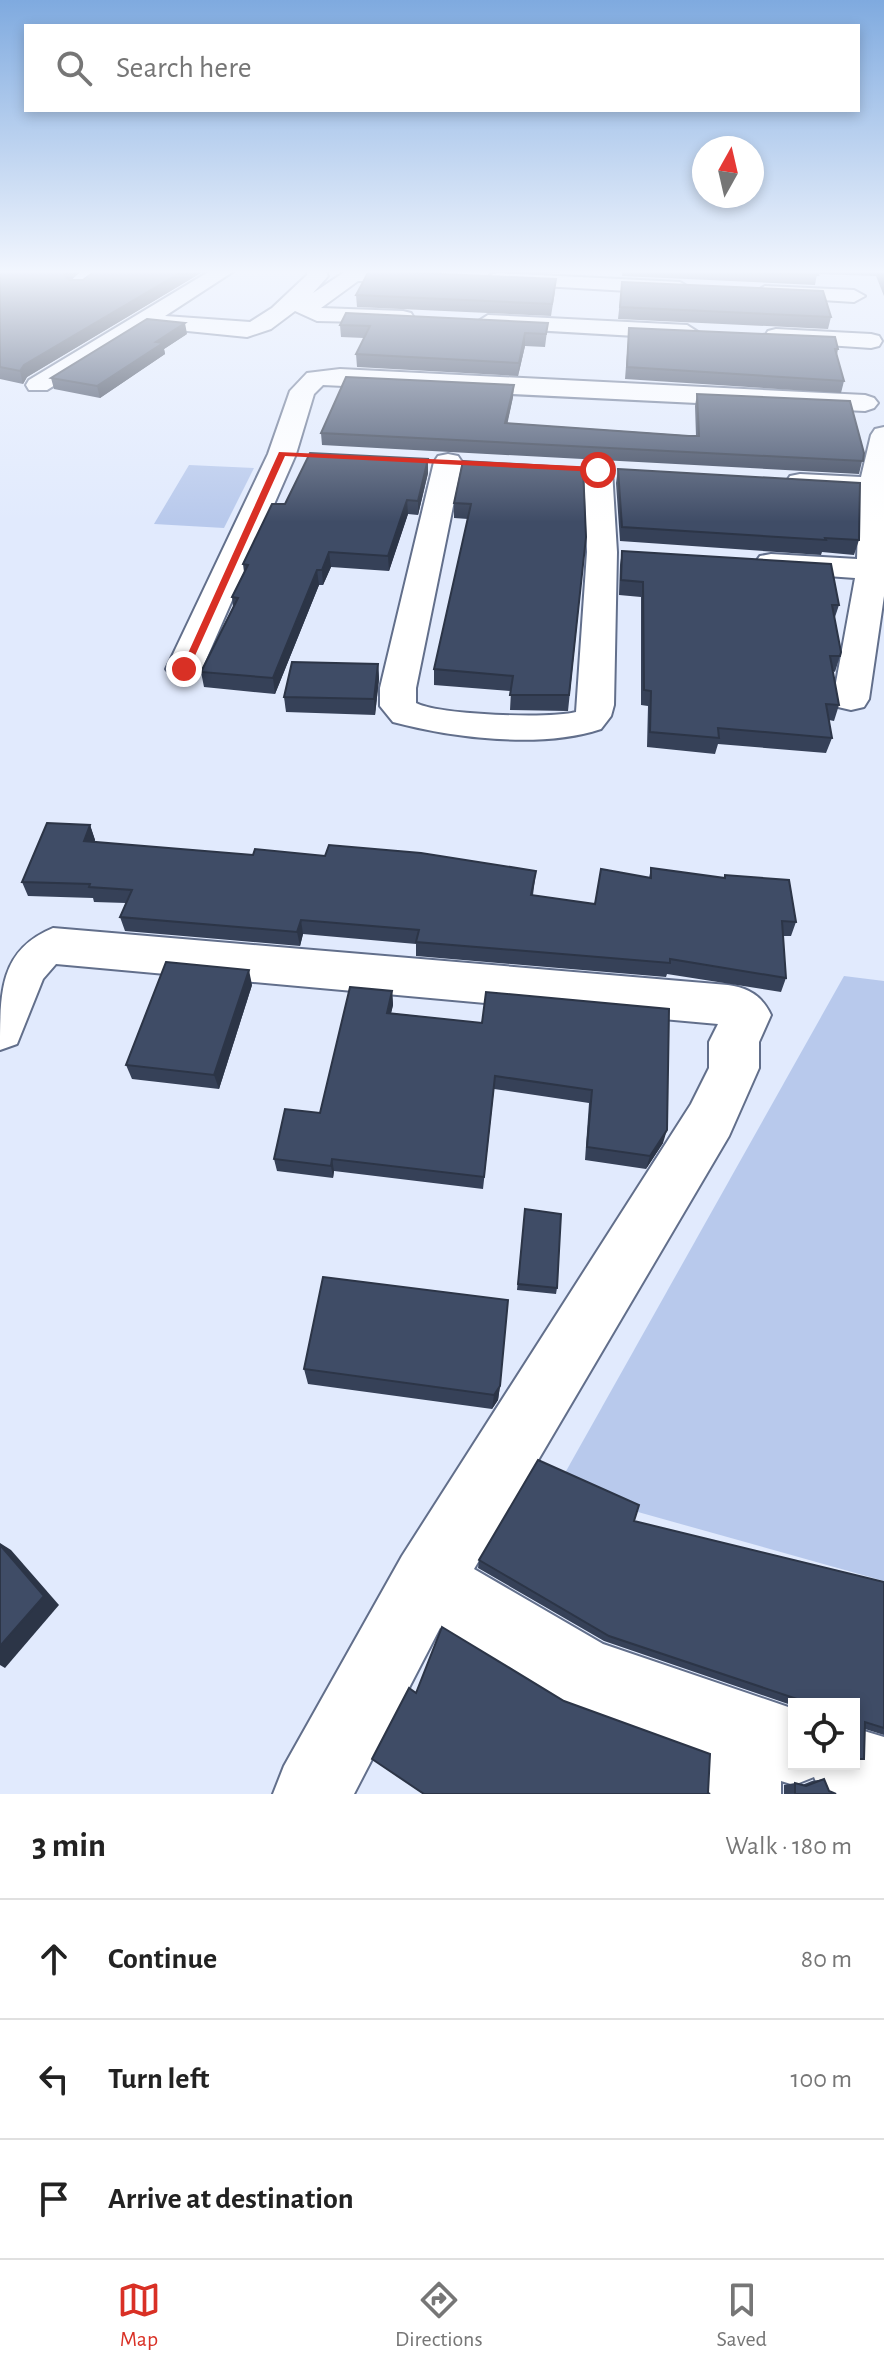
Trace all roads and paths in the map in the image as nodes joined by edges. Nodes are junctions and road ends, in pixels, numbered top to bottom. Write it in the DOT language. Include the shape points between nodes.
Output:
graph roads {
  1 [pos="87,355"];
  2 [pos="875,355"];
  3 [pos="879,367"];
  4 [pos="38,385"];
  5 [pos="878,403"];
  6 [pos="884,435"];
  7 [pos="282,454"];
  8 [pos="312,455"];
  9 [pos="448,462"];
  10 [pos="598,470"];
  11 [pos="766,480"];
  12 [pos="873,486"];
  13 [pos="745,561"];
  14 [pos="872,570"];
  15 [pos="184,669"];
  16 [pos="851,699"];
  17 [pos="0,1030"];
  18 [pos="427,1581"];
  19 [pos="760,1758"];
  20 [pos="860,1768"];
  21 [pos="884,1776"];
  22 [pos="312,1794"];
  1 -- 4 [label="street"];
  2 -- 3 [label="street"];
  5 -- 7 [label="street" via="580,382 323,376 302,391"];
  6 -- 12 [label="street"];
  7 -- 8 [label="street"];
  7 -- 15 [label="street"];
  9 -- 10 [label="street" via="398,688 398,706 406,714 442,721 555,727 587,722 595,715 618,553"];
  11 -- 12 [label="street"];
  12 -- 14 [label="street"];
  13 -- 14 [label="street"];
  14 -- 16 [label="street"];
  17 -- 18 [label="street" via="29,959 53,946 728,1005 747,1015 734,1042 734,1068 710,1120"];
  18 -- 19 [label="street" via="588,1676 650,1695"];
  18 -- 22 [label="street"];
  20 -- 21 [label="street"];
}
